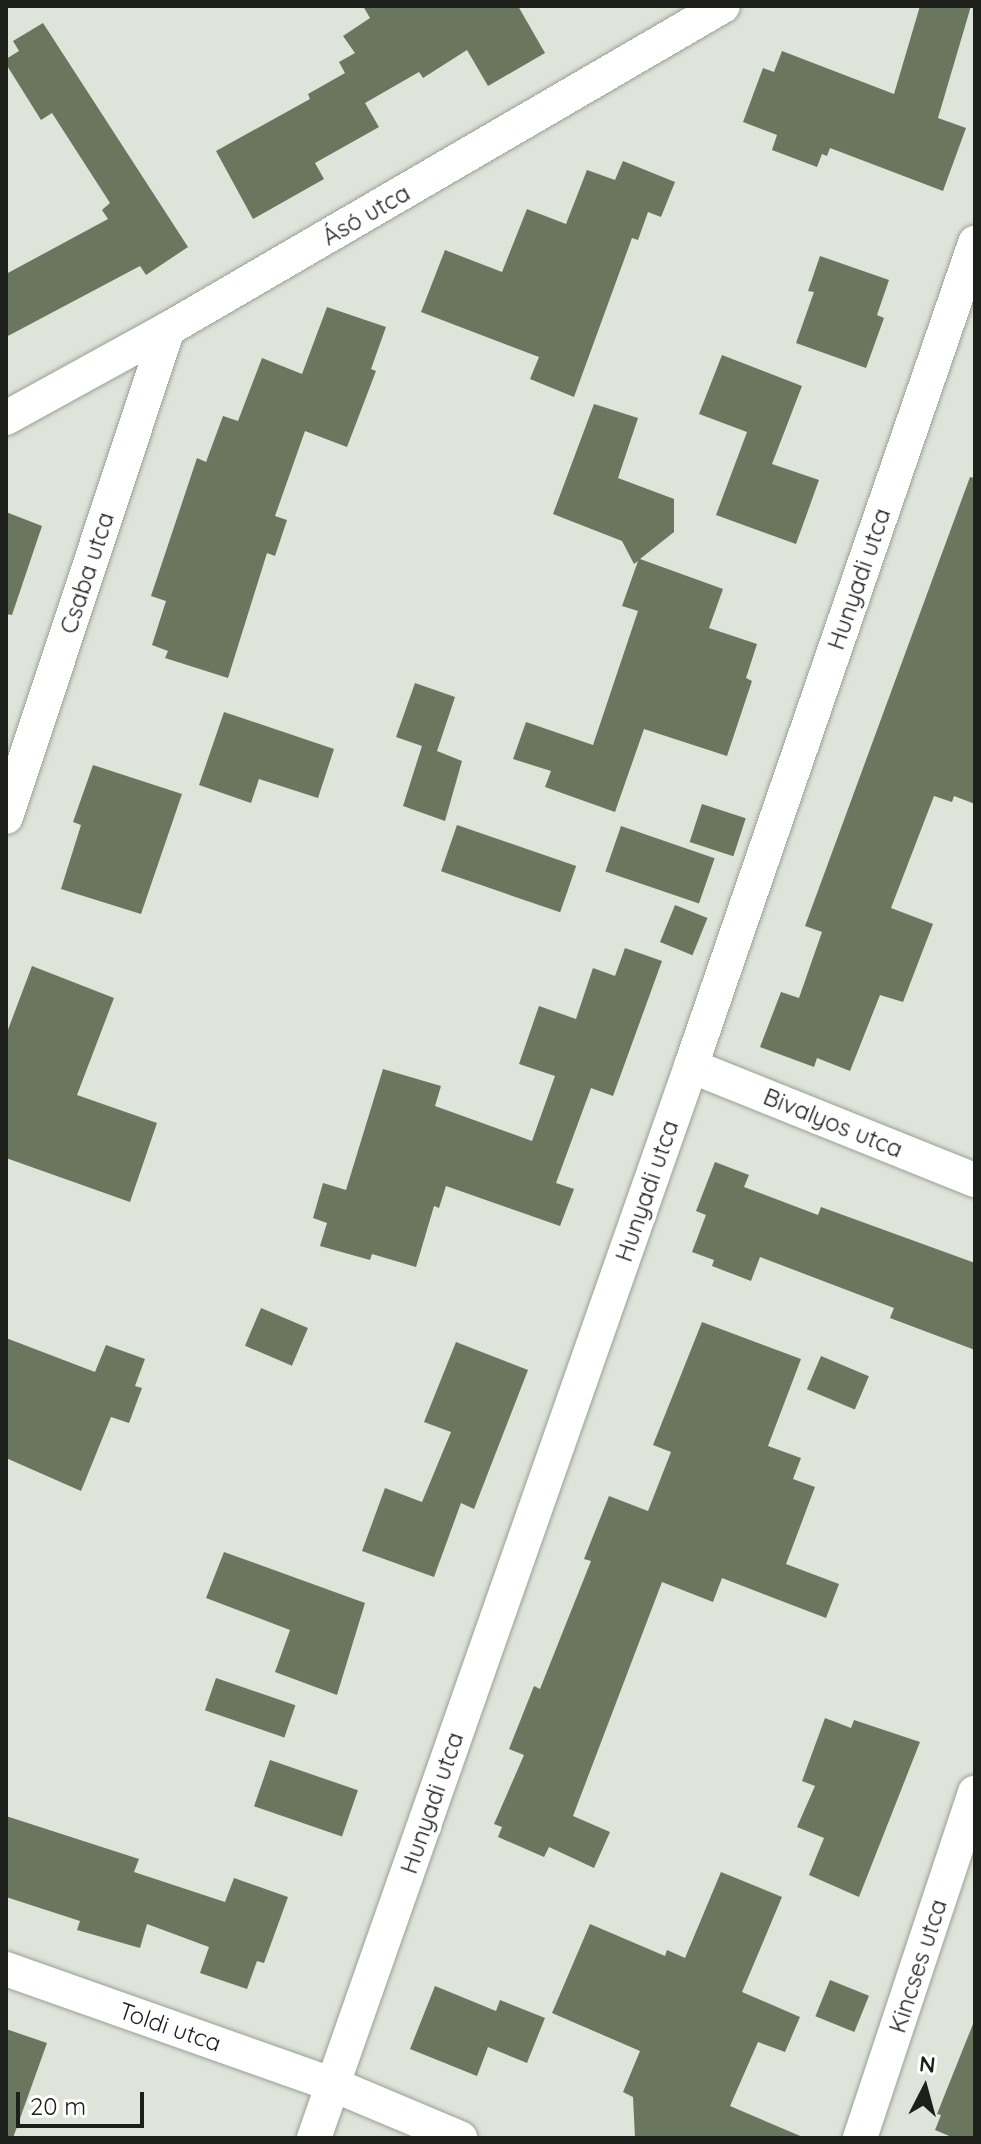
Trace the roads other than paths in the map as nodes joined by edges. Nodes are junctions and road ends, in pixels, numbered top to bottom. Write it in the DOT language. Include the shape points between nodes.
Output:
graph roads {
  1 [pos="723,6"];
  2 [pos="975,243"];
  3 [pos="168,329"];
  4 [pos="6,418"];
  5 [pos="6,817"];
  6 [pos="691,1066"];
  7 [pos="975,1180"];
  8 [pos="975,1793"];
  9 [pos="6,1969"];
  10 [pos="334,2085"];
  11 [pos="314,2138"];
  12 [pos="460,2138"];
  13 [pos="860,2138"];
  1 -- 3 [label="street, Ásó utca"];
  2 -- 6 [label="street, Hunyadi utca"];
  3 -- 4 [label="street, Ásó utca"];
  3 -- 5 [label="street, Csaba utca"];
  6 -- 7 [label="street, Bivalyos utca"];
  6 -- 10 [label="street, Hunyadi utca"];
  8 -- 13 [label="street, Kincses utca"];
  9 -- 10 [label="street, Toldi utca"];
  10 -- 11 [label="street, Hunyadi utca"];
  10 -- 12 [label="street, Toldi utca"];
}
